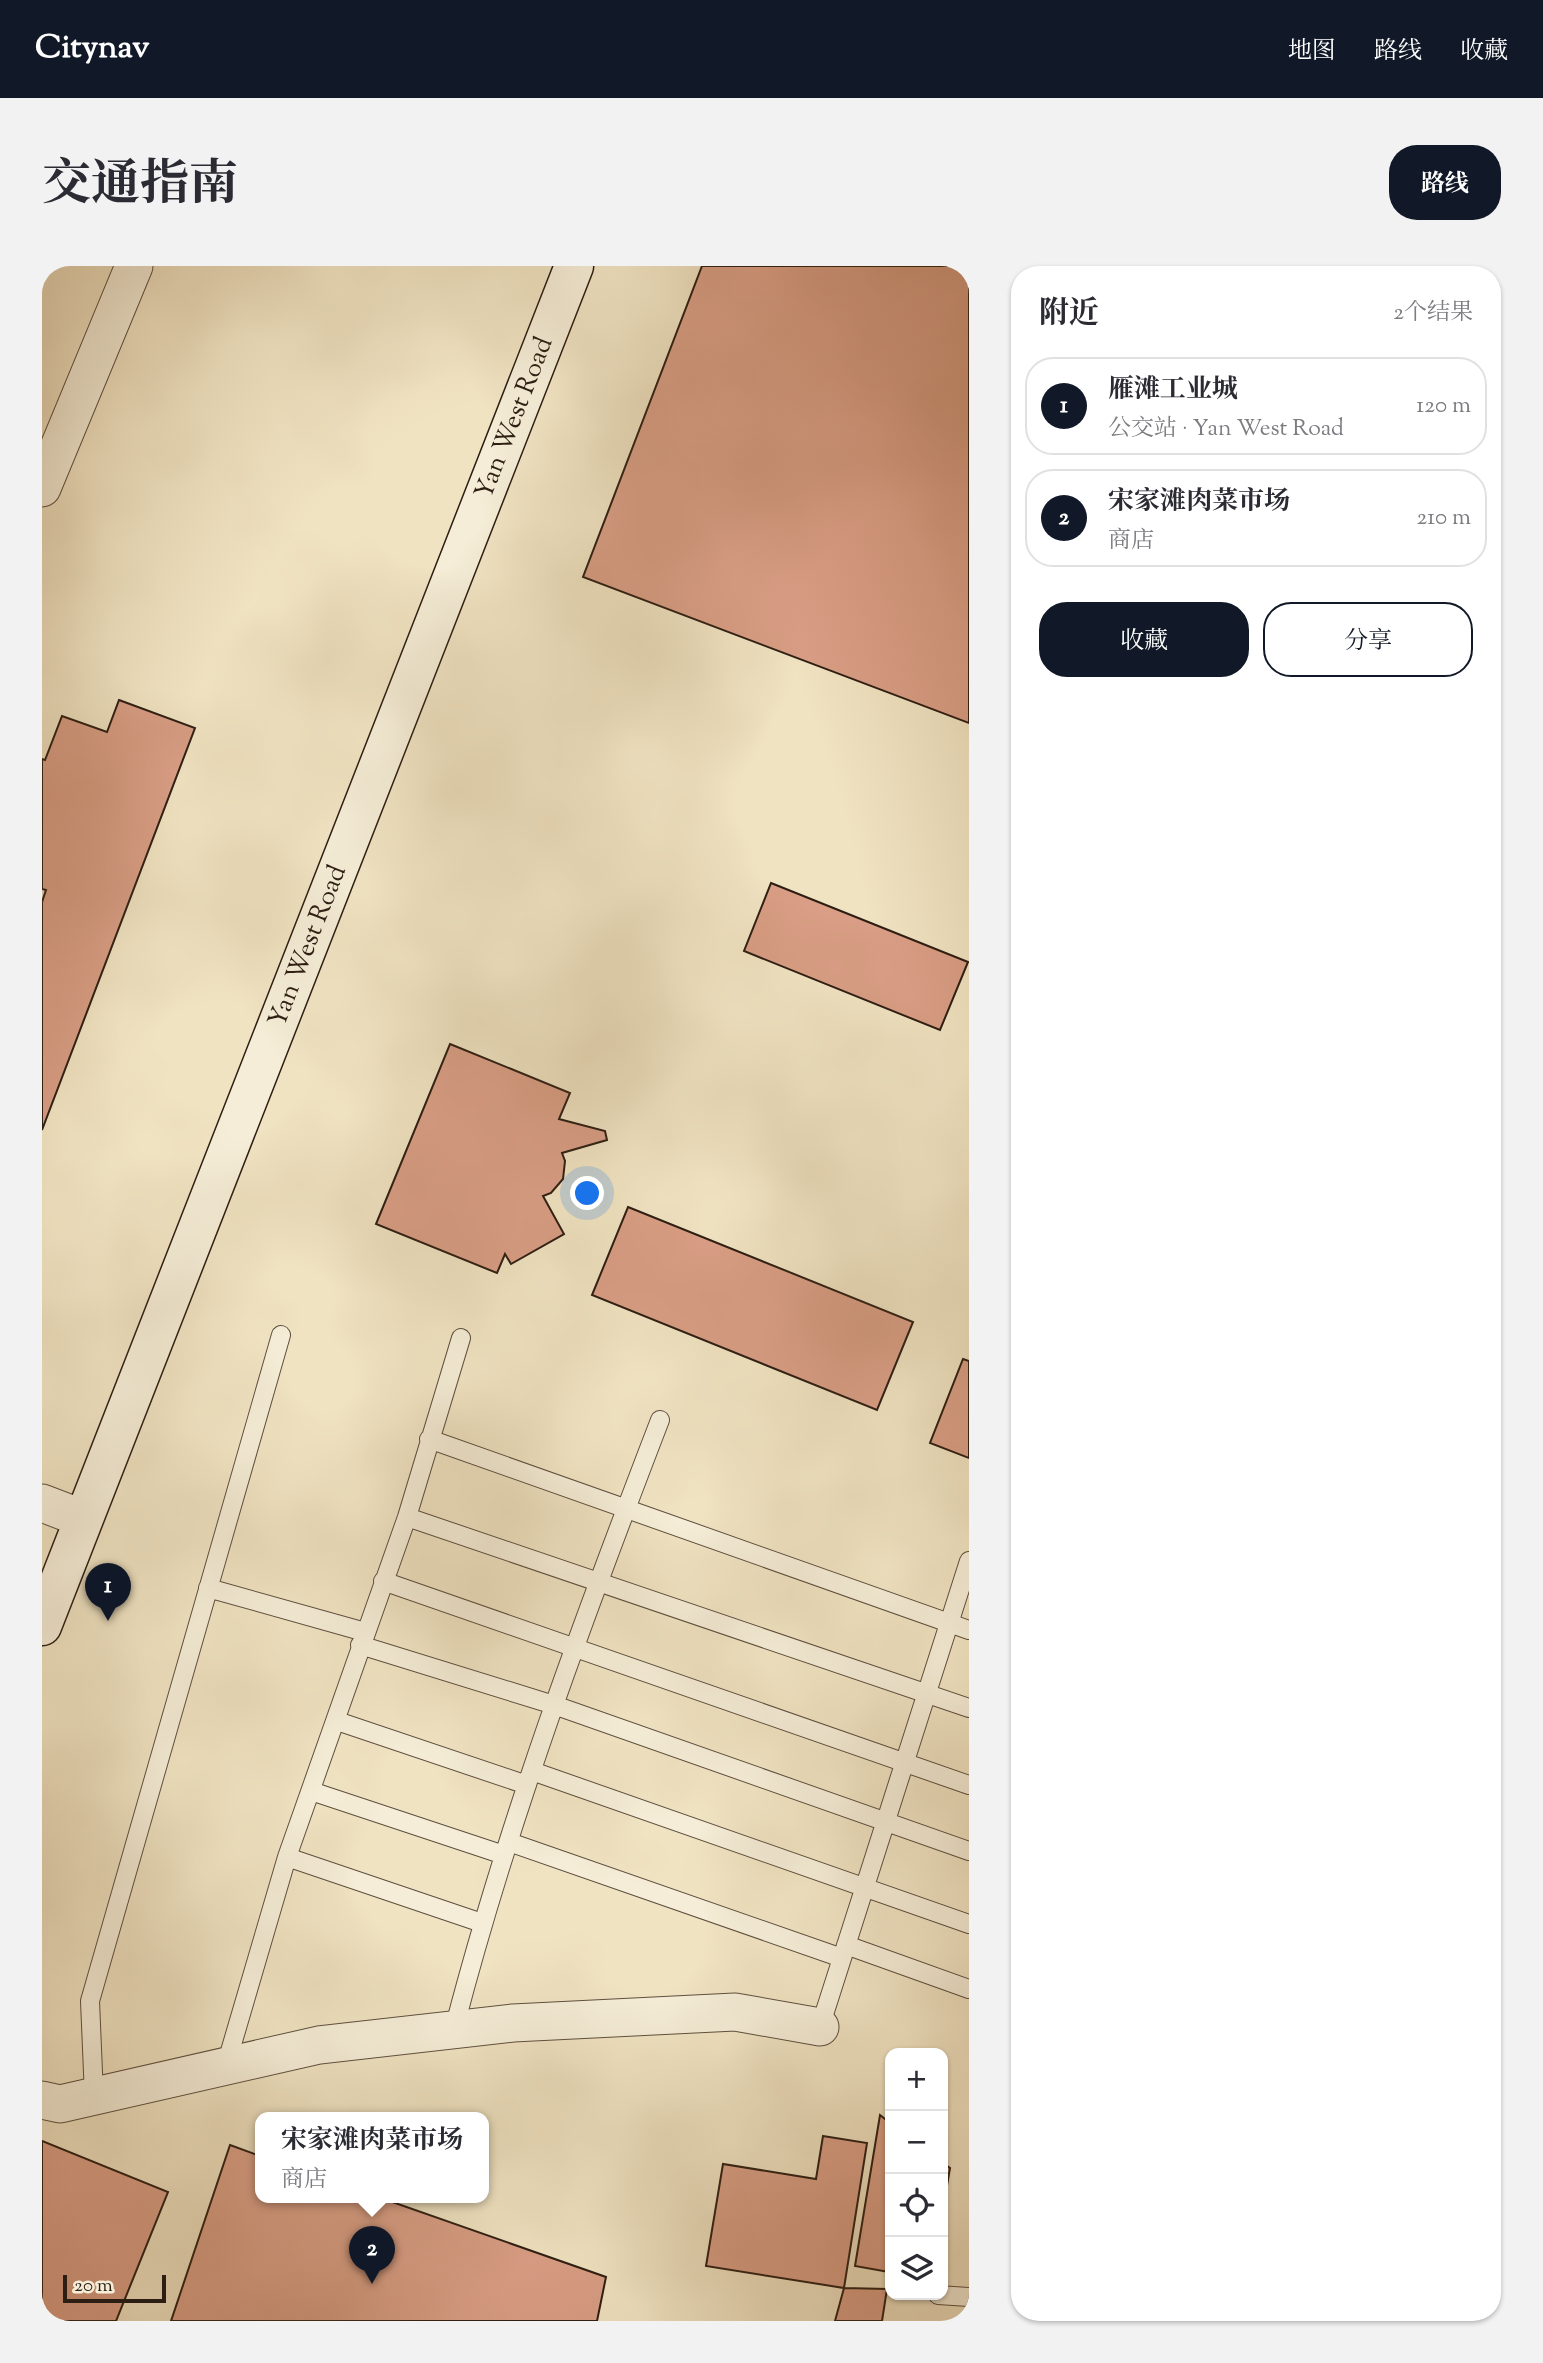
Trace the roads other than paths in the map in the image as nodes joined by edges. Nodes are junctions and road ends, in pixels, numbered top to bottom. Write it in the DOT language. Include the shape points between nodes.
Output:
graph roads {
  1 [pos="134,266"];
  2 [pos="574,266"];
  3 [pos="42,488"];
  4 [pos="281,1335"];
  5 [pos="461,1338"];
  6 [pos="660,1420"];
  7 [pos="429,1439"];
  8 [pos="42,1503"];
  9 [pos="625,1510"];
  10 [pos="407,1517"];
  11 [pos="84,1519"];
  12 [pos="969,1560"];
  13 [pos="53,1565"];
  14 [pos="383,1581"];
  15 [pos="599,1582"];
  16 [pos="208,1588"];
  17 [pos="949,1623"];
  18 [pos="42,1626"];
  19 [pos="969,1630"];
  20 [pos="363,1638"];
  21 [pos="574,1648"];
  22 [pos="927,1693"];
  23 [pos="554,1705"];
  24 [pos="969,1708"];
  25 [pos="337,1721"];
  26 [pos="905,1763"];
  27 [pos="529,1778"];
  28 [pos="969,1785"];
  29 [pos="311,1791"];
  30 [pos="885,1823"];
  31 [pos="506,1848"];
  32 [pos="969,1851"];
  33 [pos="288,1857"];
  34 [pos="864,1888"];
  35 [pos="482,1923"];
  36 [pos="969,1924"];
  37 [pos="844,1951"];
  38 [pos="969,1989"];
  39 [pos="820,2027"];
  40 [pos="454,2029"];
  41 [pos="226,2065"];
  42 [pos="94,2096"];
  43 [pos="42,2100"];
  44 [pos="948,2296"];
  45 [pos="969,2297"];
  1 -- 3 [label="street"];
  2 -- 11 [label="main road, Yan West Road"];
  4 -- 16 [label="lane"];
  5 -- 7 [label="lane"];
  6 -- 9 [label="lane"];
  7 -- 9 [label="lane"];
  7 -- 10 [label="lane"];
  8 -- 11 [label="street"];
  9 -- 15 [label="lane"];
  9 -- 17 [label="lane"];
  10 -- 14 [label="lane"];
  10 -- 15 [label="lane"];
  11 -- 13 [label="main road, Yan West Road"];
  12 -- 17 [label="lane"];
  13 -- 18 [label="main road, Yan West Road"];
  14 -- 20 [label="lane"];
  14 -- 21 [label="lane"];
  15 -- 21 [label="lane"];
  15 -- 22 [label="lane"];
  16 -- 20 [label="lane"];
  16 -- 42 [label="lane" via="90,2001"];
  17 -- 19 [label="lane"];
  17 -- 22 [label="lane"];
  20 -- 23 [label="lane"];
  20 -- 25 [label="lane"];
  21 -- 23 [label="lane"];
  21 -- 26 [label="lane"];
  22 -- 24 [label="lane"];
  22 -- 26 [label="lane"];
  23 -- 27 [label="lane"];
  23 -- 30 [label="lane"];
  25 -- 27 [label="lane"];
  25 -- 29 [label="lane"];
  26 -- 28 [label="lane"];
  26 -- 30 [label="lane"];
  27 -- 31 [label="lane"];
  27 -- 34 [label="lane"];
  29 -- 31 [label="lane"];
  29 -- 33 [label="lane"];
  30 -- 32 [label="lane"];
  30 -- 34 [label="lane"];
  31 -- 35 [label="lane"];
  31 -- 37 [label="lane"];
  33 -- 35 [label="lane"];
  33 -- 41 [label="lane"];
  34 -- 36 [label="lane"];
  34 -- 37 [label="lane"];
  35 -- 40 [label="lane"];
  37 -- 38 [label="lane"];
  37 -- 39 [label="lane"];
  39 -- 40 [label="street" via="735,2012"];
  40 -- 41 [label="street" via="319,2045"];
  41 -- 42 [label="street"];
  42 -- 43 [label="street" via="60,2105"];
  44 -- 45 [label="lane"];
}
